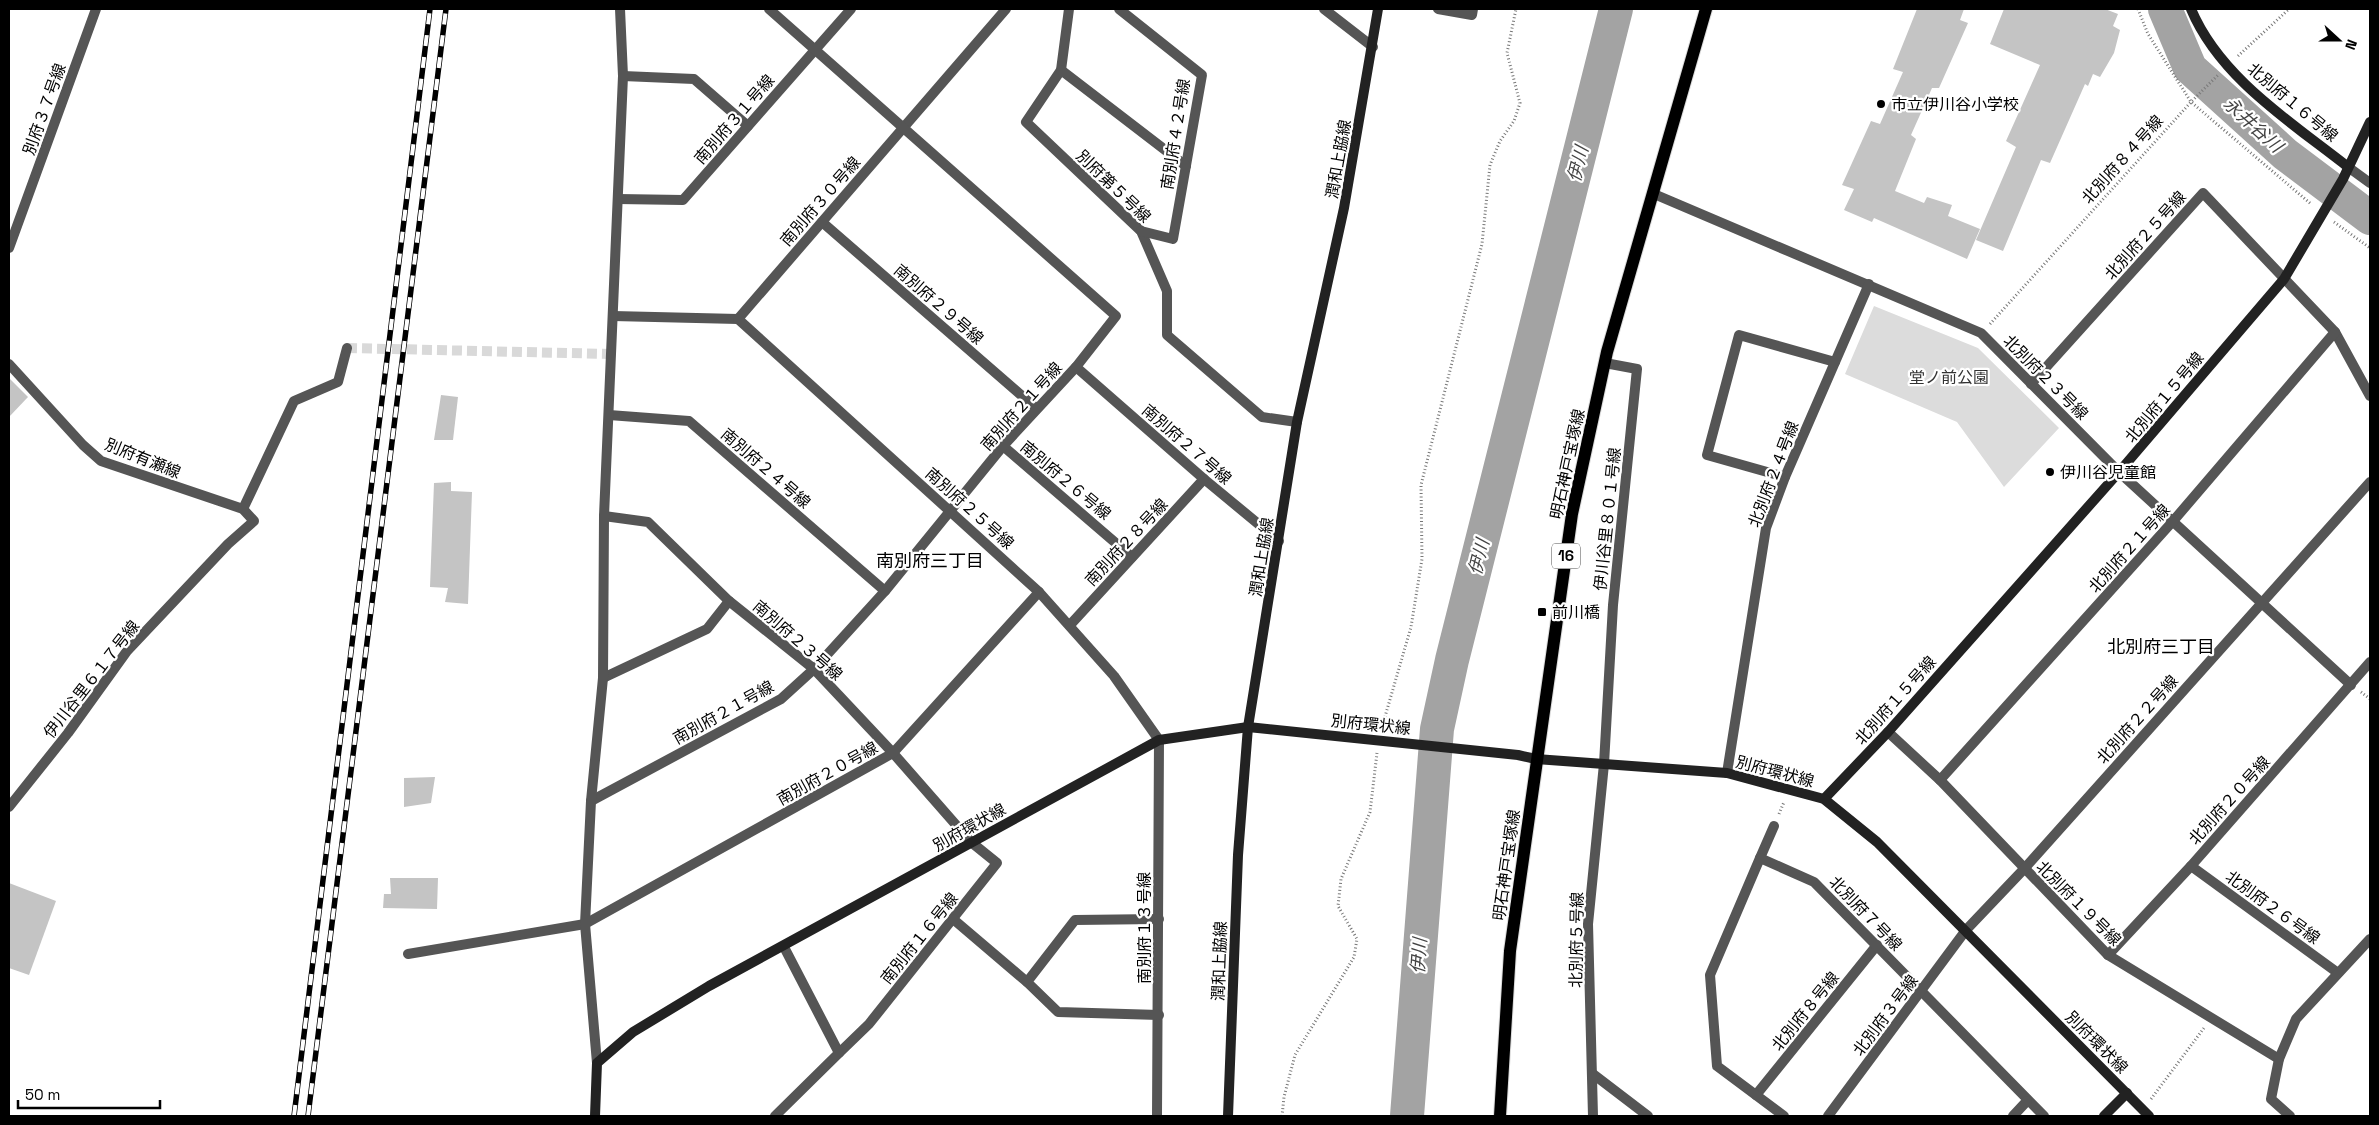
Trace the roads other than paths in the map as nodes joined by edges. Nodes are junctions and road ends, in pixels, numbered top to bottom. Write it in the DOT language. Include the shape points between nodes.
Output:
graph roads {
  1 [pos="96,9"];
  2 [pos="620,9"];
  3 [pos="769,9"];
  4 [pos="851,9"];
  5 [pos="1006,9"];
  6 [pos="1069,9"];
  7 [pos="1118,9"];
  8 [pos="1324,9"];
  9 [pos="1378,9"];
  10 [pos="1438,9"];
  11 [pos="1473,9"];
  12 [pos="1706,9"];
  13 [pos="2191,9"];
  14 [pos="1373,47"];
  15 [pos="814,49"];
  16 [pos="1061,70"];
  17 [pos="623,76"];
  18 [pos="2370,122"];
  19 [pos="748,126"];
  20 [pos="904,128"];
  21 [pos="1186,166"];
  22 [pos="2348,166"];
  23 [pos="2370,183"];
  24 [pos="1654,194"];
  25 [pos="618,199"];
  26 [pos="822,222"];
  27 [pos="1141,231"];
  28 [pos="9,248"];
  29 [pos="2284,279"];
  30 [pos="1869,284"];
  31 [pos="613,316"];
  32 [pos="738,319"];
  33 [pos="2336,332"];
  34 [pos="347,348"];
  35 [pos="1835,362"];
  36 [pos="1605,363"];
  37 [pos="9,364"];
  38 [pos="1076,367"];
  39 [pos="2031,384"];
  40 [pos="2370,396"];
  41 [pos="1036,408"];
  42 [pos="609,415"];
  43 [pos="1298,422"];
  44 [pos="1003,446"];
  45 [pos="2119,472"];
  46 [pos="1785,477"];
  47 [pos="1204,479"];
  48 [pos="2370,482"];
  49 [pos="243,509"];
  50 [pos="950,510"];
  51 [pos="604,516"];
  52 [pos="2174,520"];
  53 [pos="1279,541"];
  54 [pos="1132,557"];
  55 [pos="885,591"];
  56 [pos="1039,592"];
  57 [pos="729,601"];
  58 [pos="2262,602"];
  59 [pos="1070,624"];
  60 [pos="2370,662"];
  61 [pos="814,669"];
  62 [pos="603,678"];
  63 [pos="2351,684"];
  64 [pos="1248,727"];
  65 [pos="1888,732"];
  66 [pos="1160,740"];
  67 [pos="893,754"];
  68 [pos="1536,759"];
  69 [pos="1604,764"];
  70 [pos="1727,773"];
  71 [pos="1940,780"];
  72 [pos="1824,799"];
  73 [pos="591,801"];
  74 [pos="9,807"];
  75 [pos="1774,826"];
  76 [pos="971,842"];
  77 [pos="1760,858"];
  78 [pos="2191,866"];
  79 [pos="2024,869"];
  80 [pos="953,919"];
  81 [pos="1159,919"];
  82 [pos="586,924"];
  83 [pos="1966,930"];
  84 [pos="2370,939"];
  85 [pos="1877,944"];
  86 [pos="784,947"];
  87 [pos="408,954"];
  88 [pos="2108,955"];
  89 [pos="2338,972"];
  90 [pos="1027,982"];
  91 [pos="1921,993"];
  92 [pos="1159,1015"];
  93 [pos="839,1053"];
  94 [pos="2279,1059"];
  95 [pos="597,1063"];
  96 [pos="1593,1074"];
  97 [pos="2127,1093"];
  98 [pos="1756,1095"];
  99 [pos="2027,1101"];
  100 [pos="2146,1113"];
  101 [pos="594,1116"];
  102 [pos="775,1116"];
  103 [pos="1157,1116"];
  104 [pos="1228,1116"];
  105 [pos="1500,1116"];
  106 [pos="1593,1116"];
  107 [pos="1648,1116"];
  108 [pos="1784,1116"];
  109 [pos="1828,1116"];
  110 [pos="2013,1116"];
  111 [pos="2044,1116"];
  112 [pos="2104,1116"];
  113 [pos="2290,1116"];
  1 -- 28 [label="street, 別府３７号線"];
  2 -- 17 [label="street"];
  3 -- 15 [label="street, 南別府２１号線"];
  4 -- 15 [label="street, 南別府３１号線"];
  5 -- 20 [label="street, 南別府３０号線"];
  6 -- 16 [label="street, 別府第５号線"];
  7 -- 21 [label="street, 南別府４２号線" via="1202,75"];
  8 -- 14 [label="street"];
  9 -- 14 [label="street, 潤和上脇線"];
  10 -- 11 [label="street" via="1472,15"];
  12 -- 24 [label="main road, 明石神戸宝塚線 / 16"];
  13 -- 22 [label="street, 北別府１６号線" via="2197,23 2228,65 2257,95"];
  14 -- 43 [label="street, 潤和上脇線" via="1344,208"];
  15 -- 19 [label="street, 南別府３１号線"];
  15 -- 20 [label="street, 南別府２１号線"];
  16 -- 21 [label="street"];
  16 -- 27 [label="street, 別府第５号線" via="1026,122"];
  17 -- 19 [label="street" via="694,79"];
  17 -- 25 [label="street"];
  18 -- 22 [label="street, 北別府１５号線"];
  19 -- 25 [label="street, 南別府３１号線" via="684,200"];
  20 -- 26 [label="street, 南別府３０号線"];
  20 -- 38 [label="street, 南別府２１号線" via="1116,316"];
  21 -- 27 [label="street, 南別府４２号線" via="1173,239"];
  22 -- 23 [label="street, 北別府１６号線"];
  22 -- 29 [label="street, 北別府１５号線"];
  24 -- 30 [label="street, 北別府２３号線"];
  24 -- 36 [label="main road, 明石神戸宝塚線 / 16"];
  25 -- 31 [label="street"];
  26 -- 32 [label="street, 南別府３０号線"];
  26 -- 41 [label="street, 南別府２９号線"];
  27 -- 43 [label="street, 別府第５号線" via="1167,291 1167,335 1262,417"];
  29 -- 33 [label="street"];
  29 -- 39 [label="street, 北別府２５号線" via="2203,193"];
  29 -- 45 [label="street, 北別府１５号線"];
  30 -- 35 [label="street, 北別府２４号線"];
  30 -- 39 [label="street, 北別府２３号線" via="1981,333"];
  31 -- 32 [label="street"];
  31 -- 42 [label="street"];
  32 -- 50 [label="street, 南別府２５号線"];
  33 -- 40 [label="street"];
  33 -- 52 [label="street, 北別府２１号線"];
  34 -- 49 [label="street" via="338,382 294,400"];
  35 -- 46 [label="street, 北別府２４号線"];
  35 -- 46 [label="street" via="1739,335 1707,455"];
  36 -- 68 [label="main road, 明石神戸宝塚線 / 16" via="1572,514"];
  36 -- 69 [label="street, 伊川谷里８０１号線" via="1637,369 1613,605"];
  37 -- 49 [label="street, 別府有瀬線" via="101,461"];
  38 -- 41 [label="street, 南別府２１号線"];
  38 -- 47 [label="street, 南別府２７号線"];
  39 -- 45 [label="street, 北別府２３号線"];
  41 -- 44 [label="street, 南別府２１号線"];
  42 -- 51 [label="street"];
  42 -- 55 [label="street, 南別府２４号線" via="689,421"];
  43 -- 53 [label="street, 潤和上脇線"];
  44 -- 50 [label="street, 南別府２１号線"];
  44 -- 54 [label="street, 南別府２６号線"];
  45 -- 52 [label="street, 北別府２３号線"];
  45 -- 65 [label="street, 北別府１５号線"];
  46 -- 70 [label="street, 北別府２４号線" via="1766,528"];
  47 -- 53 [label="street, 南別府２７号線"];
  47 -- 54 [label="street, 南別府２８号線"];
  48 -- 58 [label="street, 北別府２２号線"];
  49 -- 74 [label="street, 伊川谷里６１７号線" via="254,520 127,651"];
  50 -- 55 [label="street, 南別府２１号線"];
  50 -- 56 [label="street, 南別府２５号線"];
  51 -- 57 [label="street, 南別府２３号線" via="648,522"];
  51 -- 62 [label="street"];
  52 -- 58 [label="street, 北別府２３号線"];
  52 -- 71 [label="street, 北別府２１号線"];
  53 -- 64 [label="street, 潤和上脇線"];
  54 -- 59 [label="street, 南別府２８号線"];
  55 -- 61 [label="street, 南別府２１号線"];
  56 -- 59 [label="street, 南別府２５号線"];
  56 -- 67 [label="street, 南別府２０号線"];
  57 -- 61 [label="street, 南別府２３号線"];
  57 -- 62 [label="street" via="707,629"];
  58 -- 63 [label="street, 北別府２３号線"];
  58 -- 79 [label="street, 北別府２２号線"];
  59 -- 66 [label="street, 南別府２５号線" via="1114,676"];
  60 -- 63 [label="street, 北別府２０号線"];
  61 -- 67 [label="street, 南別府２３号線"];
  61 -- 73 [label="street, 南別府２１号線" via="781,700"];
  62 -- 73 [label="street"];
  63 -- 78 [label="street, 北別府２０号線"];
  64 -- 66 [label="street, 別府環状線"];
  64 -- 68 [label="street, 別府環状線"];
  64 -- 104 [label="street, 潤和上脇線" via="1238,855"];
  65 -- 71 [label="street, 北別府１９号線"];
  65 -- 72 [label="street, 北別府１５号線"];
  66 -- 76 [label="street, 別府環状線"];
  66 -- 81 [label="street, 南別府１３号線"];
  67 -- 76 [label="street, 南別府２３号線"];
  67 -- 82 [label="street, 南別府２０号線"];
  68 -- 69 [label="street, 別府環状線"];
  68 -- 105 [label="main road, 明石神戸宝塚線 / 16" via="1510,951"];
  69 -- 70 [label="street, 別府環状線"];
  69 -- 96 [label="street, 北別府５号線" via="1588,924"];
  70 -- 72 [label="street, 別府環状線"];
  71 -- 79 [label="street, 北別府１９号線"];
  72 -- 83 [label="street, 別府環状線" via="1877,842"];
  73 -- 82 [label="street"];
  75 -- 77 [label="street"];
  76 -- 80 [label="street, 南別府１６号線" via="997,864"];
  76 -- 86 [label="street, 別府環状線"];
  77 -- 85 [label="street, 北別府７号線" via="1814,882"];
  77 -- 98 [label="street" via="1710,975 1717,1066"];
  78 -- 88 [label="street, 北別府２０号線"];
  78 -- 89 [label="street, 北別府２６号線"];
  79 -- 83 [label="street, 北別府２２号線"];
  79 -- 88 [label="street, 北別府１９号線"];
  80 -- 90 [label="street"];
  80 -- 93 [label="street, 南別府１６号線" via="869,1024"];
  81 -- 90 [label="street" via="1075,920"];
  81 -- 92 [label="street, 南別府１３号線"];
  82 -- 87 [label="street, 南別府２０号線"];
  82 -- 95 [label="street"];
  83 -- 91 [label="street, 北別府３号線"];
  83 -- 97 [label="street, 別府環状線"];
  84 -- 89 [label="street"];
  85 -- 91 [label="street, 北別府７号線"];
  85 -- 98 [label="street, 北別府８号線"];
  86 -- 93 [label="street"];
  86 -- 95 [label="street, 別府環状線" via="709,986 633,1032"];
  88 -- 94 [label="street, 北別府１９号線"];
  89 -- 94 [label="street" via="2296,1018"];
  90 -- 92 [label="street" via="1058,1012"];
  91 -- 99 [label="street, 北別府７号線"];
  91 -- 109 [label="street, 北別府３号線"];
  92 -- 103 [label="street, 南別府１３号線"];
  93 -- 102 [label="street, 南別府１６号線"];
  94 -- 113 [label="street" via="2271,1099"];
  95 -- 101 [label="street"];
  96 -- 106 [label="street, 北別府５号線"];
  96 -- 107 [label="street"];
  97 -- 100 [label="street, 別府環状線"];
  97 -- 112 [label="street"];
  98 -- 108 [label="street"];
  99 -- 110 [label="street"];
  99 -- 111 [label="street, 北別府７号線"];
}
